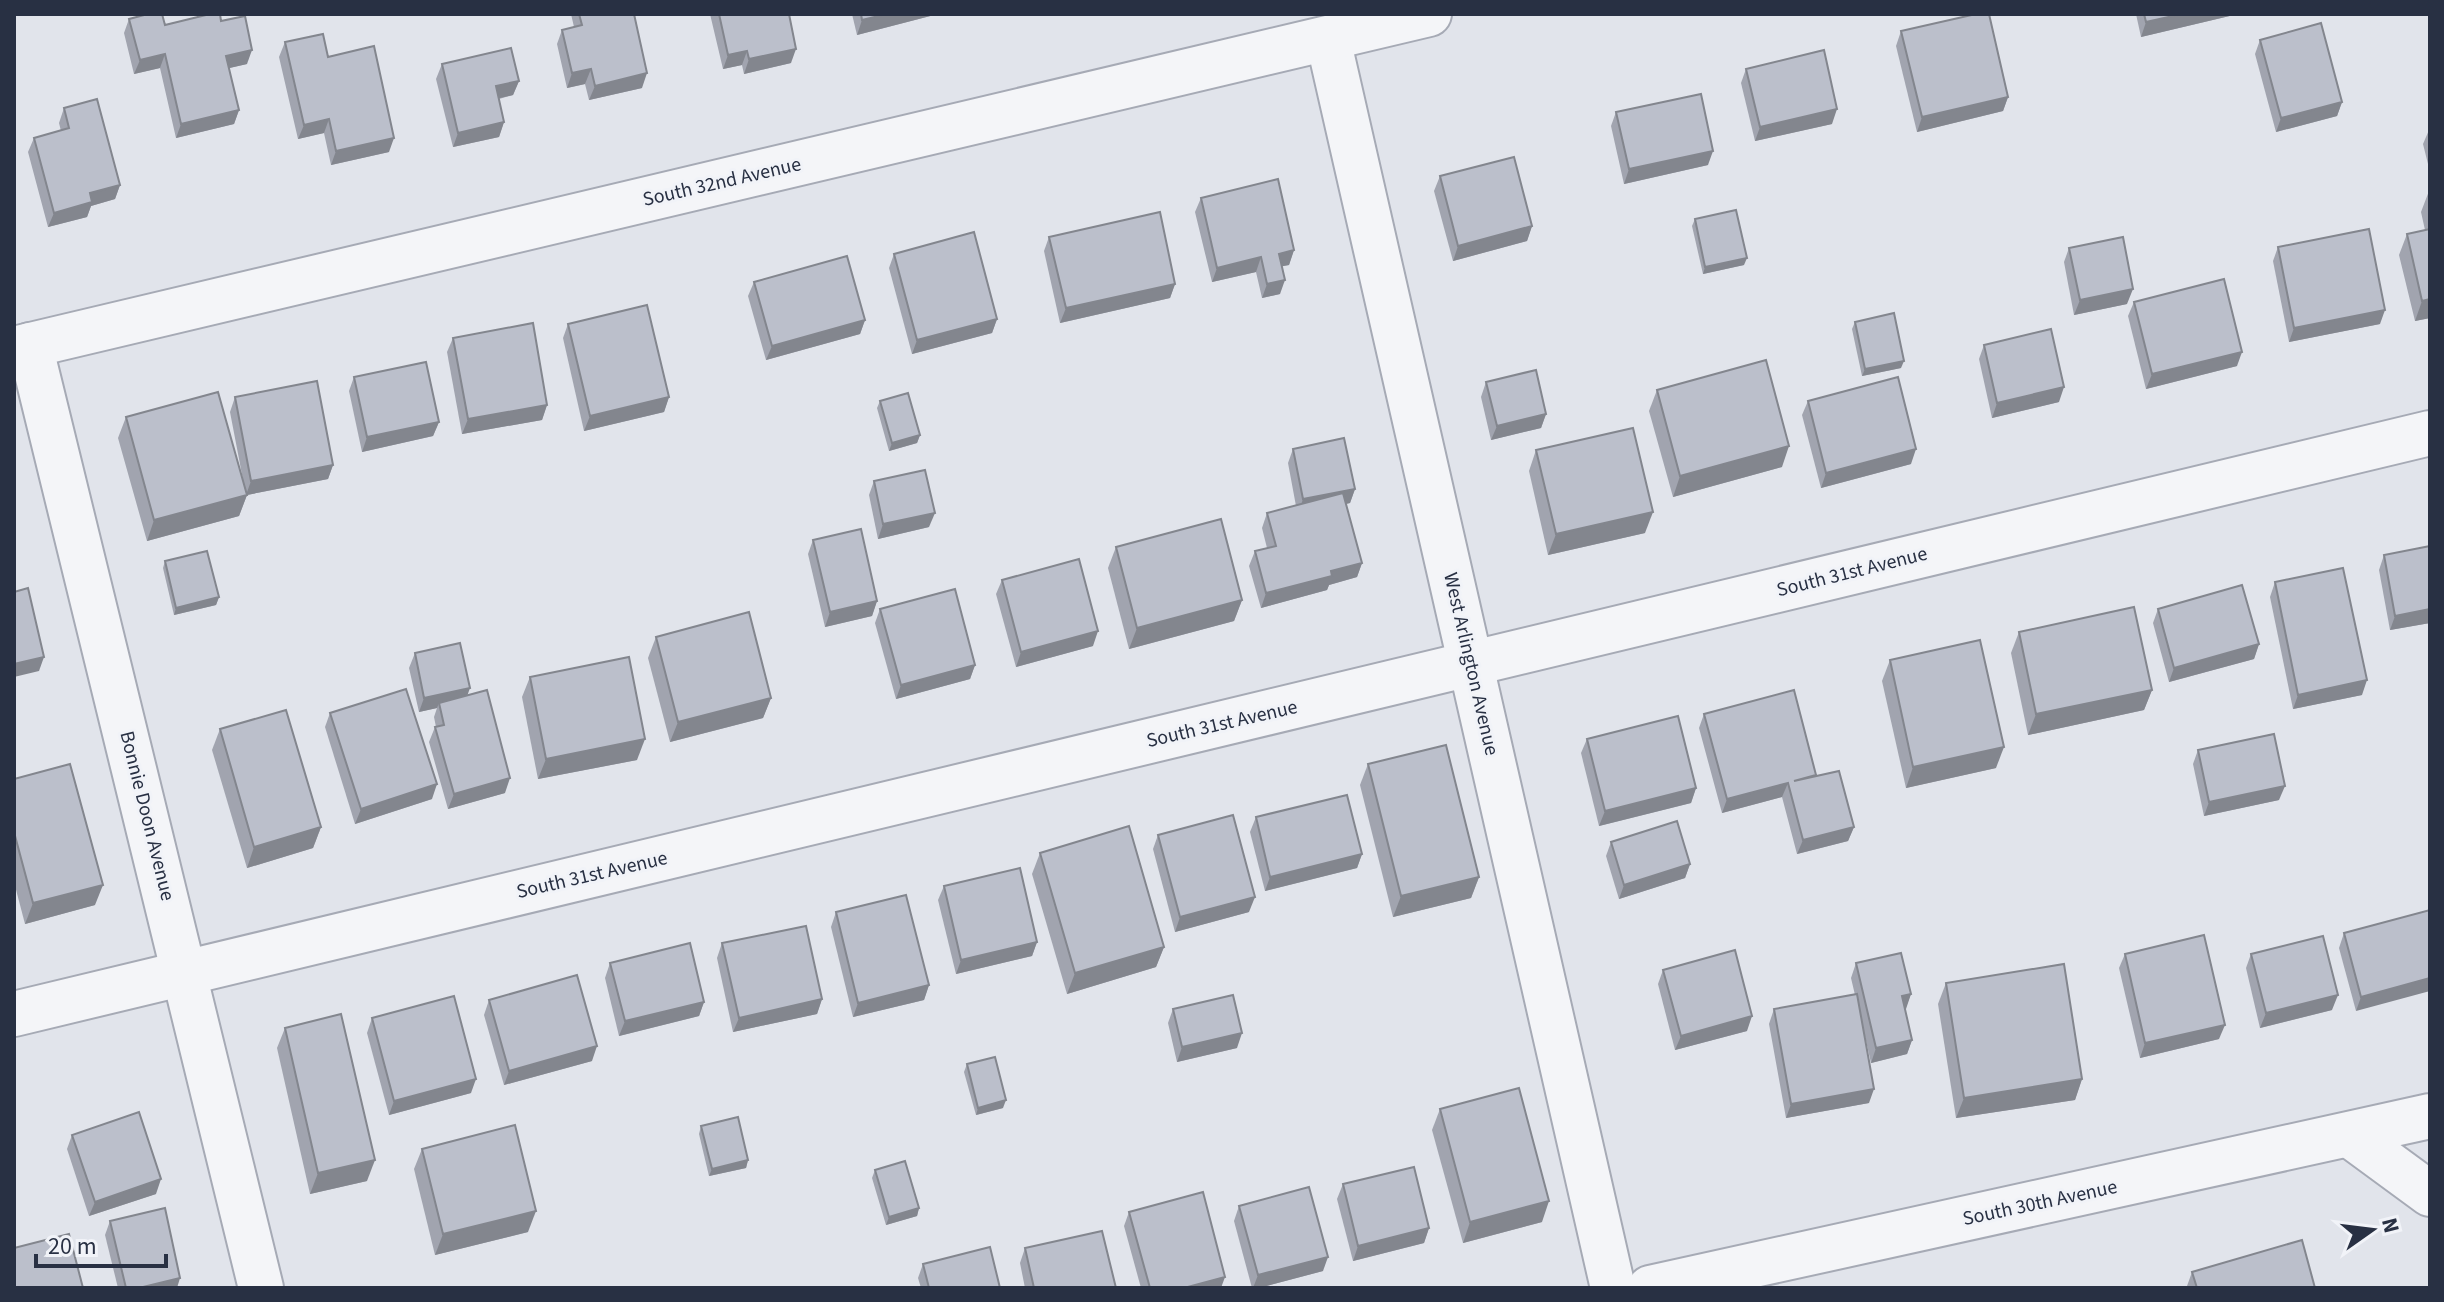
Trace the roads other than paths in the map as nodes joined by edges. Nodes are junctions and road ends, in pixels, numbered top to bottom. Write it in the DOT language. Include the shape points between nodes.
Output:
graph roads {
  1 [pos="1429,14"];
  2 [pos="1328,39"];
  3 [pos="22,347"];
  4 [pos="2430,433"];
  5 [pos="1471,664"];
  6 [pos="185,972"];
  7 [pos="14,1014"];
  8 [pos="2430,1116"];
  9 [pos="2351,1136"];
  10 [pos="2430,1194"];
  11 [pos="261,1288"];
  12 [pos="1613,1288"];
  13 [pos="1650,1288"];
  1 -- 2 [label="street, South 32nd Avenue"];
  2 -- 3 [label="street, South 32nd Avenue"];
  2 -- 5 [label="street, West Arlington Avenue"];
  3 -- 6 [label="street, Bonnie Doon Avenue"];
  4 -- 5 [label="street, South 31st Avenue"];
  5 -- 6 [label="street, South 31st Avenue"];
  5 -- 12 [label="street, West Arlington Avenue"];
  6 -- 7 [label="street, South 31st Avenue"];
  6 -- 11 [label="street, Bonnie Doon Avenue"];
  8 -- 9 [label="street, South 30th Avenue"];
  9 -- 10 [label="street"];
  9 -- 13 [label="street, South 30th Avenue"];
}
